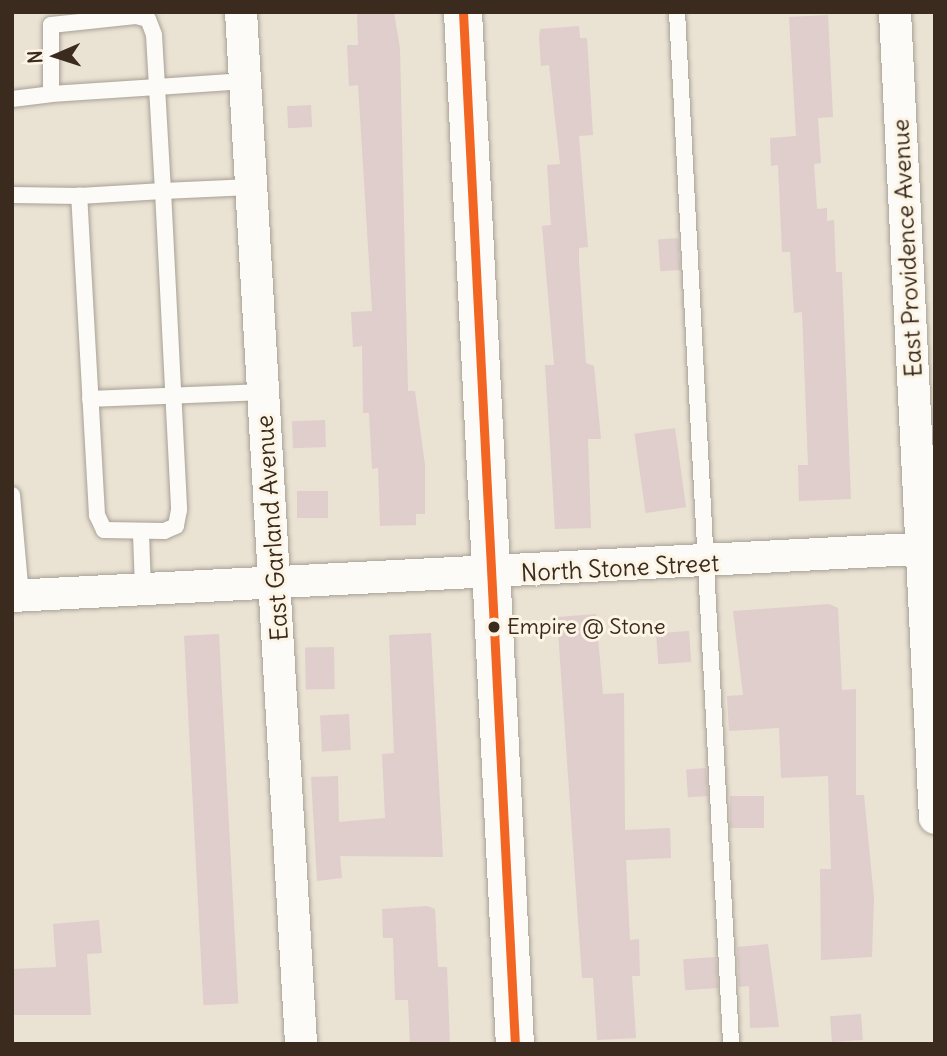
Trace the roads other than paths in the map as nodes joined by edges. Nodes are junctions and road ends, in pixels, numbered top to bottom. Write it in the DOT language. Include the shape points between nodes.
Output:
graph roads {
  1 [pos="241,12"];
  2 [pos="463,12"];
  3 [pos="677,12"];
  4 [pos="895,12"];
  5 [pos="245,81"];
  6 [pos="157,87"];
  7 [pos="51,94"];
  8 [pos="12,100"];
  9 [pos="251,187"];
  10 [pos="163,191"];
  11 [pos="12,195"];
  12 [pos="79,196"];
  13 [pos="263,392"];
  14 [pos="173,394"];
  15 [pos="90,398"];
  16 [pos="12,495"];
  17 [pos="141,534"];
  18 [pos="928,548"];
  19 [pos="707,564"];
  20 [pos="491,575"];
  21 [pos="276,581"];
  22 [pos="143,589"];
  23 [pos="17,596"];
  24 [pos="935,818"];
  25 [pos="301,1044"];
  26 [pos="515,1044"];
  27 [pos="731,1044"];
  1 -- 5 [label="street, East Garland Avenue"];
  2 -- 20 [label="street"];
  3 -- 19 [label="lane"];
  4 -- 18 [label="street, East Providence Avenue"];
  5 -- 6 [label="lane"];
  5 -- 9 [label="street, East Garland Avenue"];
  6 -- 7 [label="lane"];
  6 -- 7 [label="lane" via="148,19 64,20 51,25 47,39"];
  6 -- 10 [label="lane"];
  7 -- 8 [label="lane"];
  9 -- 10 [label="lane"];
  9 -- 13 [label="street, East Garland Avenue"];
  10 -- 12 [label="lane"];
  10 -- 14 [label="lane"];
  11 -- 12 [label="lane"];
  12 -- 15 [label="lane"];
  13 -- 14 [label="lane"];
  13 -- 21 [label="street, East Garland Avenue"];
  14 -- 15 [label="lane"];
  14 -- 17 [label="lane" via="176,526"];
  15 -- 17 [label="lane" via="97,515 104,530"];
  16 -- 23 [label="lane"];
  17 -- 22 [label="lane"];
  18 -- 19 [label="street, North Stone Street"];
  18 -- 24 [label="street, East Providence Avenue"];
  19 -- 20 [label="street, North Stone Street"];
  19 -- 27 [label="lane"];
  20 -- 21 [label="street, North Stone Street"];
  20 -- 26 [label="street"];
  21 -- 22 [label="street, North Stone Street"];
  21 -- 25 [label="street, East Garland Avenue"];
  22 -- 23 [label="street, North Stone Street"];
}
